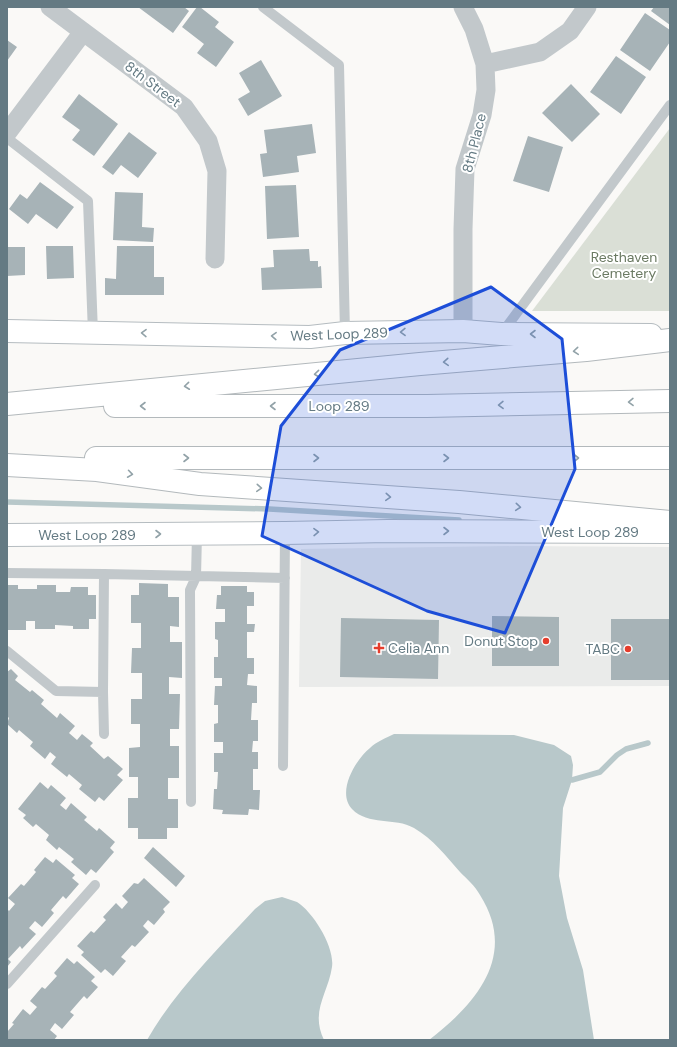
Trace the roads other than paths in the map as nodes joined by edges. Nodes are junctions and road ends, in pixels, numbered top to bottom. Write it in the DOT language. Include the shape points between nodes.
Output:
graph roads {
  1 [pos="50,7"];
  2 [pos="263,7"];
  3 [pos="463,7"];
  4 [pos="587,7"];
  5 [pos="83,32"];
  6 [pos="485,64"];
  7 [pos="670,105"];
  8 [pos="7,133"];
  9 [pos="7,138"];
  10 [pos="215,260"];
  11 [pos="463,331"];
  12 [pos="7,332"];
  13 [pos="93,333"];
  14 [pos="345,333"];
  15 [pos="501,334"];
  16 [pos="670,335"];
  17 [pos="670,340"];
  18 [pos="670,401"];
  19 [pos="7,405"];
  20 [pos="7,458"];
  21 [pos="670,458"];
  22 [pos="7,465"];
  23 [pos="670,522"];
  24 [pos="670,532"];
  25 [pos="284,533"];
  26 [pos="197,534"];
  27 [pos="7,535"];
  28 [pos="7,573"];
  29 [pos="104,574"];
  30 [pos="196,577"];
  31 [pos="285,578"];
  32 [pos="7,651"];
  33 [pos="103,692"];
  34 [pos="104,734"];
  35 [pos="283,766"];
  36 [pos="191,802"];
  37 [pos="95,885"];
  38 [pos="7,984"];
  1 -- 5 [label="street, 8th Street"];
  2 -- 14 [label="lane" via="339,65"];
  3 -- 6 [label="street, 8th Place" via="474,29"];
  4 -- 6 [label="street" via="570,32 540,52"];
  5 -- 8 [label="street"];
  5 -- 10 [label="street, 8th Street" via="184,108 208,141 217,171"];
  6 -- 11 [label="street, 8th Place" via="486,90 482,115 465,169"];
  7 -- 15 [label="lane"];
  9 -- 13 [label="lane" via="88,201"];
  11 -- 14 [label="main road, West Loop 289, one-way"];
  11 -- 15 [label="main road, West Loop 289"];
  12 -- 13 [label="main road, West Loop 289"];
  14 -- 13 [label="main road, West Loop 289, one-way" via="310,337"];
  16 -- 15 [label="main road, West Loop 289, one-way"];
  17 -- 19 [label="main road, one-way"];
  18 -- 19 [label="main road, Loop 289, one-way" via="427,406"];
  20 -- 21 [label="main road, one-way"];
  22 -- 23 [label="main road, one-way" via="97,470 200,484 467,502"];
  25 -- 24 [label="main road, West Loop 289, one-way"];
  25 -- 26 [label="main road, West Loop 289"];
  25 -- 31 [label="lane"];
  27 -- 26 [label="main road, West Loop 289, one-way"];
  26 -- 30 [label="lane"];
  28 -- 29 [label="lane"];
  29 -- 30 [label="lane"];
  29 -- 33 [label="lane"];
  30 -- 31 [label="lane"];
  30 -- 36 [label="lane" via="190,590"];
  31 -- 35 [label="lane"];
  32 -- 33 [label="lane" via="56,691"];
  33 -- 34 [label="lane"];
  37 -- 38 [label="lane"];
}
